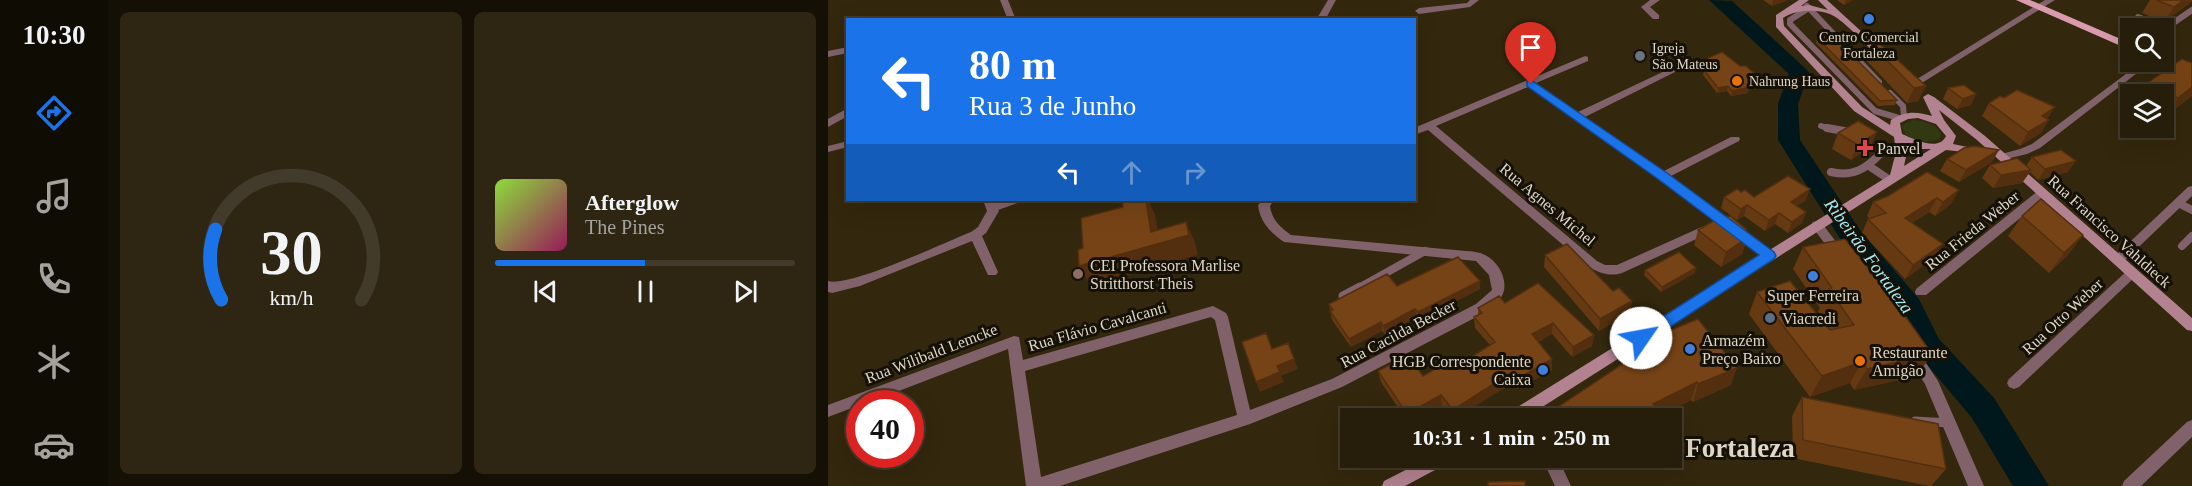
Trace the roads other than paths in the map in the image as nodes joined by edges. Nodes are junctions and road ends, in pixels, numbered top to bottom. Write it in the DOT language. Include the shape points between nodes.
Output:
graph roads {
  1 [pos="1004,0"];
  2 [pos="1332,0"];
  3 [pos="1475,0"];
  4 [pos="1656,0"];
  5 [pos="1822,0"];
  6 [pos="2010,0"];
  7 [pos="2038,0"];
  8 [pos="2051,0"];
  9 [pos="2022,2"];
  10 [pos="1806,4"];
  11 [pos="2192,10"];
  12 [pos="1419,11"];
  13 [pos="2054,12"];
  14 [pos="1836,14"];
  15 [pos="1656,17"];
  16 [pos="1011,18"];
  17 [pos="1321,18"];
  18 [pos="2174,23"];
  19 [pos="2120,35"];
  20 [pos="2120,42"];
  21 [pos="846,50"];
  22 [pos="828,54"];
  23 [pos="2174,58"];
  24 [pos="1585,59"];
  25 [pos="1890,62"];
  26 [pos="2192,67"];
  27 [pos="2174,69"];
  28 [pos="1672,71"];
  29 [pos="2133,72"];
  30 [pos="1906,77"];
  31 [pos="2192,78"];
  32 [pos="1531,84"];
  33 [pos="1914,84"];
  34 [pos="1928,97"];
  35 [pos="846,112"];
  36 [pos="1578,116"];
  37 [pos="1902,117"];
  38 [pos="1940,123"];
  39 [pos="828,124"];
  40 [pos="1429,126"];
  41 [pos="1821,126"];
  42 [pos="1862,129"];
  43 [pos="1416,131"];
  44 [pos="1899,136"];
  45 [pos="1982,138"];
  46 [pos="1734,139"];
  47 [pos="846,144"];
  48 [pos="1944,146"];
  49 [pos="828,149"];
  50 [pos="1881,153"];
  51 [pos="2004,158"];
  52 [pos="1869,166"];
  53 [pos="1831,172"];
  54 [pos="1663,176"];
  55 [pos="1892,179"];
  56 [pos="2192,190"];
  57 [pos="2043,193"];
  58 [pos="1008,201"];
  59 [pos="1268,201"];
  60 [pos="2178,203"];
  61 [pos="990,204"];
  62 [pos="2192,210"];
  63 [pos="1822,222"];
  64 [pos="1722,223"];
  65 [pos="975,235"];
  66 [pos="2192,236"];
  67 [pos="2182,246"];
  68 [pos="1425,251"];
  69 [pos="1769,256"];
  70 [pos="2118,260"];
  71 [pos="1851,270"];
  72 [pos="992,272"];
  73 [pos="2132,273"];
  74 [pos="828,286"];
  75 [pos="1921,292"];
  76 [pos="1343,296"];
  77 [pos="2192,326"];
  78 [pos="1908,346"];
  79 [pos="1018,367"];
  80 [pos="2014,383"];
  81 [pos="1539,408"];
  82 [pos="828,411"];
  83 [pos="1245,419"];
  84 [pos="1903,420"];
  85 [pos="1950,423"];
  86 [pos="2192,427"];
  87 [pos="1424,468"];
  88 [pos="1555,468"];
  89 [pos="1036,486"];
  90 [pos="1390,486"];
  91 [pos="1564,486"];
  92 [pos="1976,486"];
  93 [pos="2130,486"];
  1 -- 16 [label="street"];
  2 -- 17 [label="street"];
  3 -- 12 [label="street" via="1470,5"];
  4 -- 15 [label="street" via="1644,7"];
  5 -- 14 [label="main road"];
  6 -- 9 [label="main road"];
  7 -- 13 [label="main road"];
  8 -- 33 [label="street"];
  9 -- 13 [label="main road"];
  10 -- 14 [label="main road"];
  10 -- 37 [label="lane" via="1903,106"];
  10 -- 37 [label="lane" via="1790,24 1875,111"];
  10 -- 44 [label="main road, Rua Francisco Vahldieck" via="1779,17 1780,27 1876,126"];
  11 -- 18 [label="lane"];
  13 -- 19 [label="main road"];
  13 -- 20 [label="main road"];
  14 -- 25 [label="main road"];
  21 -- 22 [label="street"];
  23 -- 26 [label="main road"];
  24 -- 32 [label="street"];
  27 -- 31 [label="main road"];
  28 -- 36 [label="street"];
  29 -- 51 [label="street" via="2036,146"];
  30 -- 33 [label="main road, Rua Francisco Vahldieck"];
  32 -- 36 [label="street"];
  32 -- 40 [label="street"];
  33 -- 34 [label="main road, Rua Francisco Vahldieck"];
  34 -- 38 [label="main road, Rua Francisco Vahldieck"];
  34 -- 45 [label="main road, Rua Francisco Vahldieck"];
  35 -- 39 [label="street"];
  36 -- 54 [label="street"];
  37 -- 38 [label="main road" via="1922,116"];
  37 -- 44 [label="main road" via="1894,127"];
  38 -- 45 [label="main road"];
  38 -- 48 [label="main road, Rua Francisco Vahldieck" via="1951,136"];
  40 -- 43 [label="street"];
  40 -- 64 [label="street, Rua Agnes Michel" via="1593,264 1603,268 1618,270"];
  41 -- 42 [label="lane" via="1844,132"];
  44 -- 48 [label="main road, Rua Francisco Vahldieck" via="1920,146"];
  44 -- 55 [label="main road" via="1902,158"];
  45 -- 51 [label="main road, Rua Francisco Vahldieck"];
  46 -- 54 [label="street"];
  47 -- 49 [label="street"];
  48 -- 51 [label="main road, Rua Francisco Vahldieck"];
  48 -- 55 [label="main road"];
  50 -- 52 [label="lane"];
  51 -- 57 [label="main road, Rua Francisco Vahldieck"];
  52 -- 53 [label="lane" via="1851,175"];
  52 -- 55 [label="lane"];
  54 -- 64 [label="street"];
  55 -- 63 [label="main road"];
  56 -- 60 [label="street"];
  57 -- 70 [label="main road, Rua Francisco Vahldieck"];
  57 -- 75 [label="street, Rua Frieda Weber"];
  58 -- 61 [label="lane"];
  59 -- 68 [label="street, Rua Cacilda Becker" via="1264,205 1265,216 1288,239"];
  60 -- 62 [label="lane"];
  60 -- 70 [label="street"];
  61 -- 65 [label="street" via="992,218"];
  63 -- 69 [label="main road"];
  63 -- 71 [label="street"];
  64 -- 69 [label="street"];
  65 -- 72 [label="street"];
  65 -- 74 [label="street" via="856,284"];
  66 -- 67 [label="lane"];
  68 -- 76 [label="lane"];
  68 -- 83 [label="street, Rua Cacilda Becker" via="1480,258 1498,279 1496,295 1481,308 1337,383"];
  69 -- 81 [label="main road"];
  70 -- 73 [label="main road, Rua Francisco Vahldieck"];
  73 -- 77 [label="main road, Rua Francisco Vahldieck"];
  73 -- 80 [label="street, Rua Otto Weber"];
  78 -- 85 [label="street" via="1931,381"];
  79 -- 82 [label="street, Rua Wilibald Lemcke" via="1014,341"];
  79 -- 83 [label="street, Rua Flávio Cavalcanti" via="1213,311 1221,316"];
  79 -- 89 [label="street"];
  83 -- 89 [label="street, Rua Cacilda Becker"];
  84 -- 85 [label="lane"];
  85 -- 92 [label="street"];
  86 -- 93 [label="street"];
  87 -- 90 [label="main road"];
  88 -- 91 [label="street"];
}
